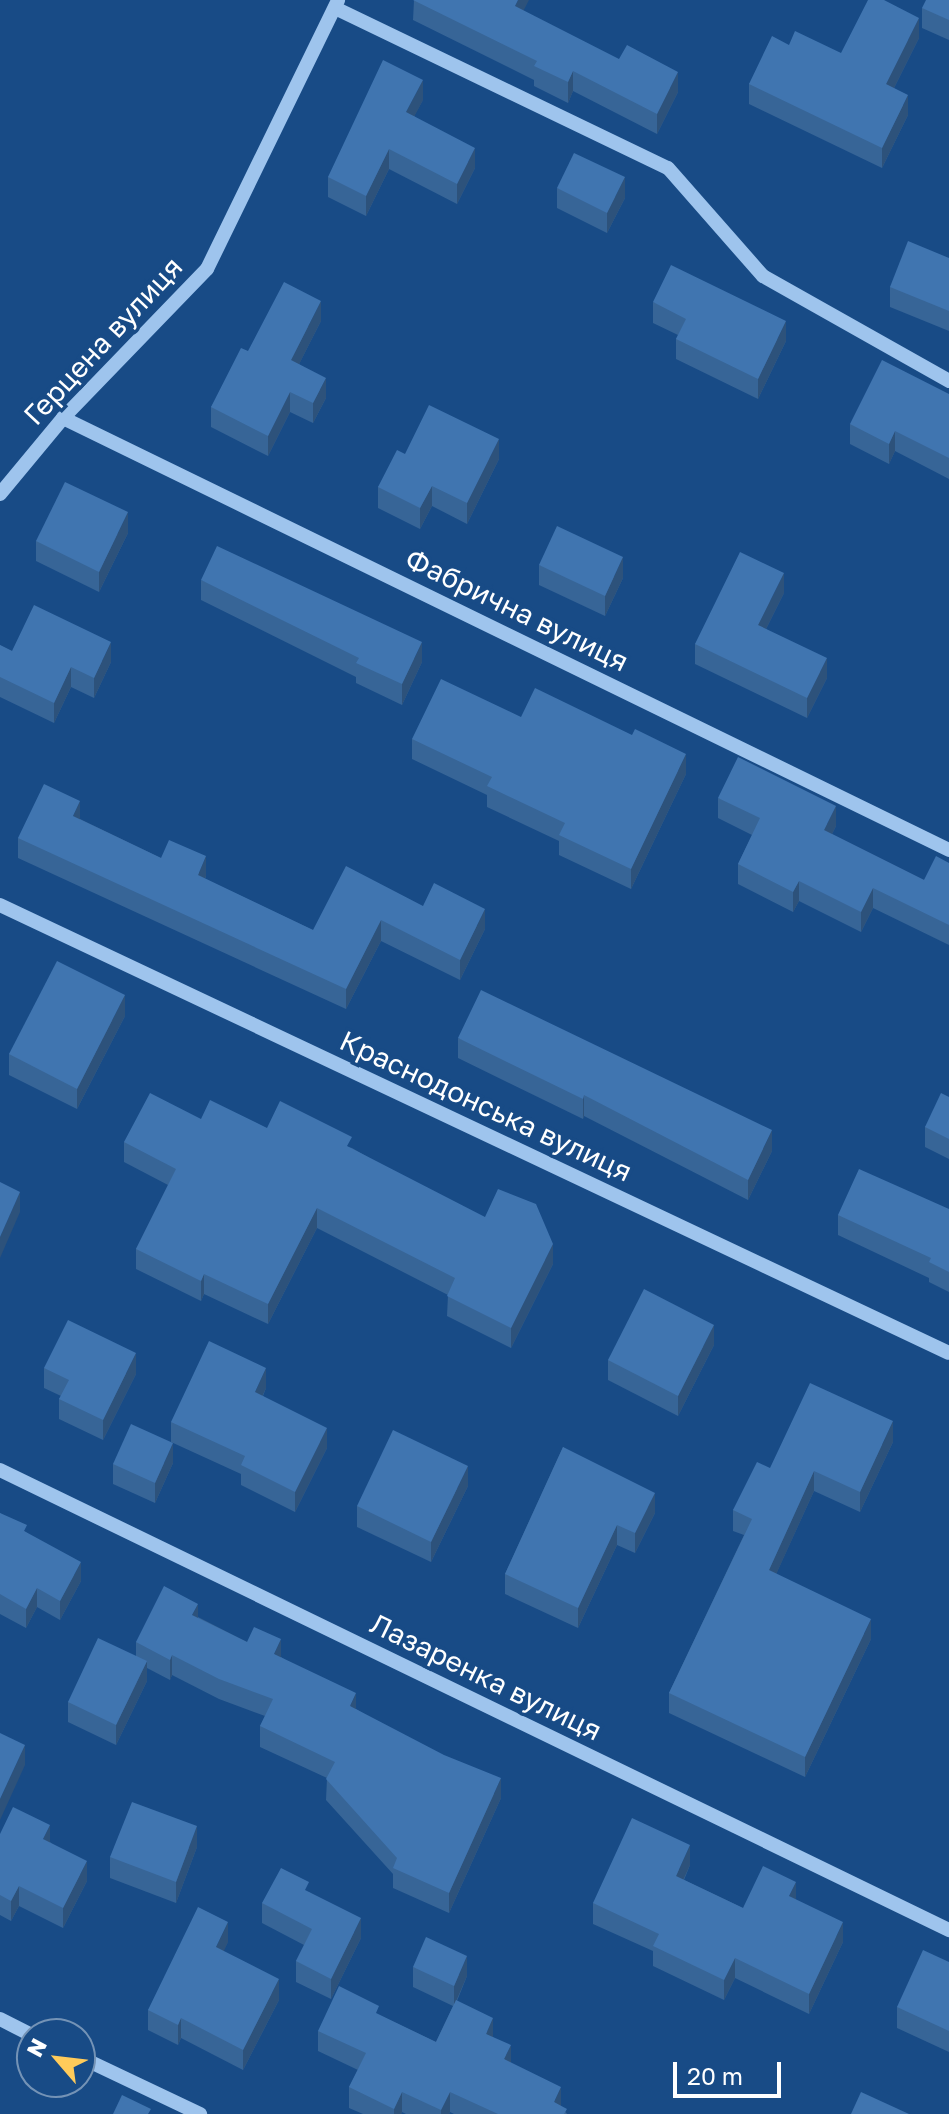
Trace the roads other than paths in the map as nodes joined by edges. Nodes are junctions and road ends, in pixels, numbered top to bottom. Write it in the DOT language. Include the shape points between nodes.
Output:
graph roads {
  1 [pos="337,4"];
  2 [pos="949,381"];
  3 [pos="63,418"];
  4 [pos="0,494"];
  5 [pos="949,850"];
  6 [pos="0,905"];
  7 [pos="949,1353"];
  8 [pos="0,1470"];
  9 [pos="949,1930"];
  10 [pos="96,2065"];
  11 [pos="200,2114"];
  1 -- 2 [label="street" via="668,168 763,276"];
  1 -- 3 [label="street, Герцена вулиця" via="207,269"];
  3 -- 4 [label="street, Герцена вулиця"];
  3 -- 5 [label="street, Фабрична вулиця"];
  6 -- 7 [label="street, Краснодонська вулиця"];
  8 -- 9 [label="street, Лазаренка вулиця"];
  10 -- 11 [label="street"];
}
